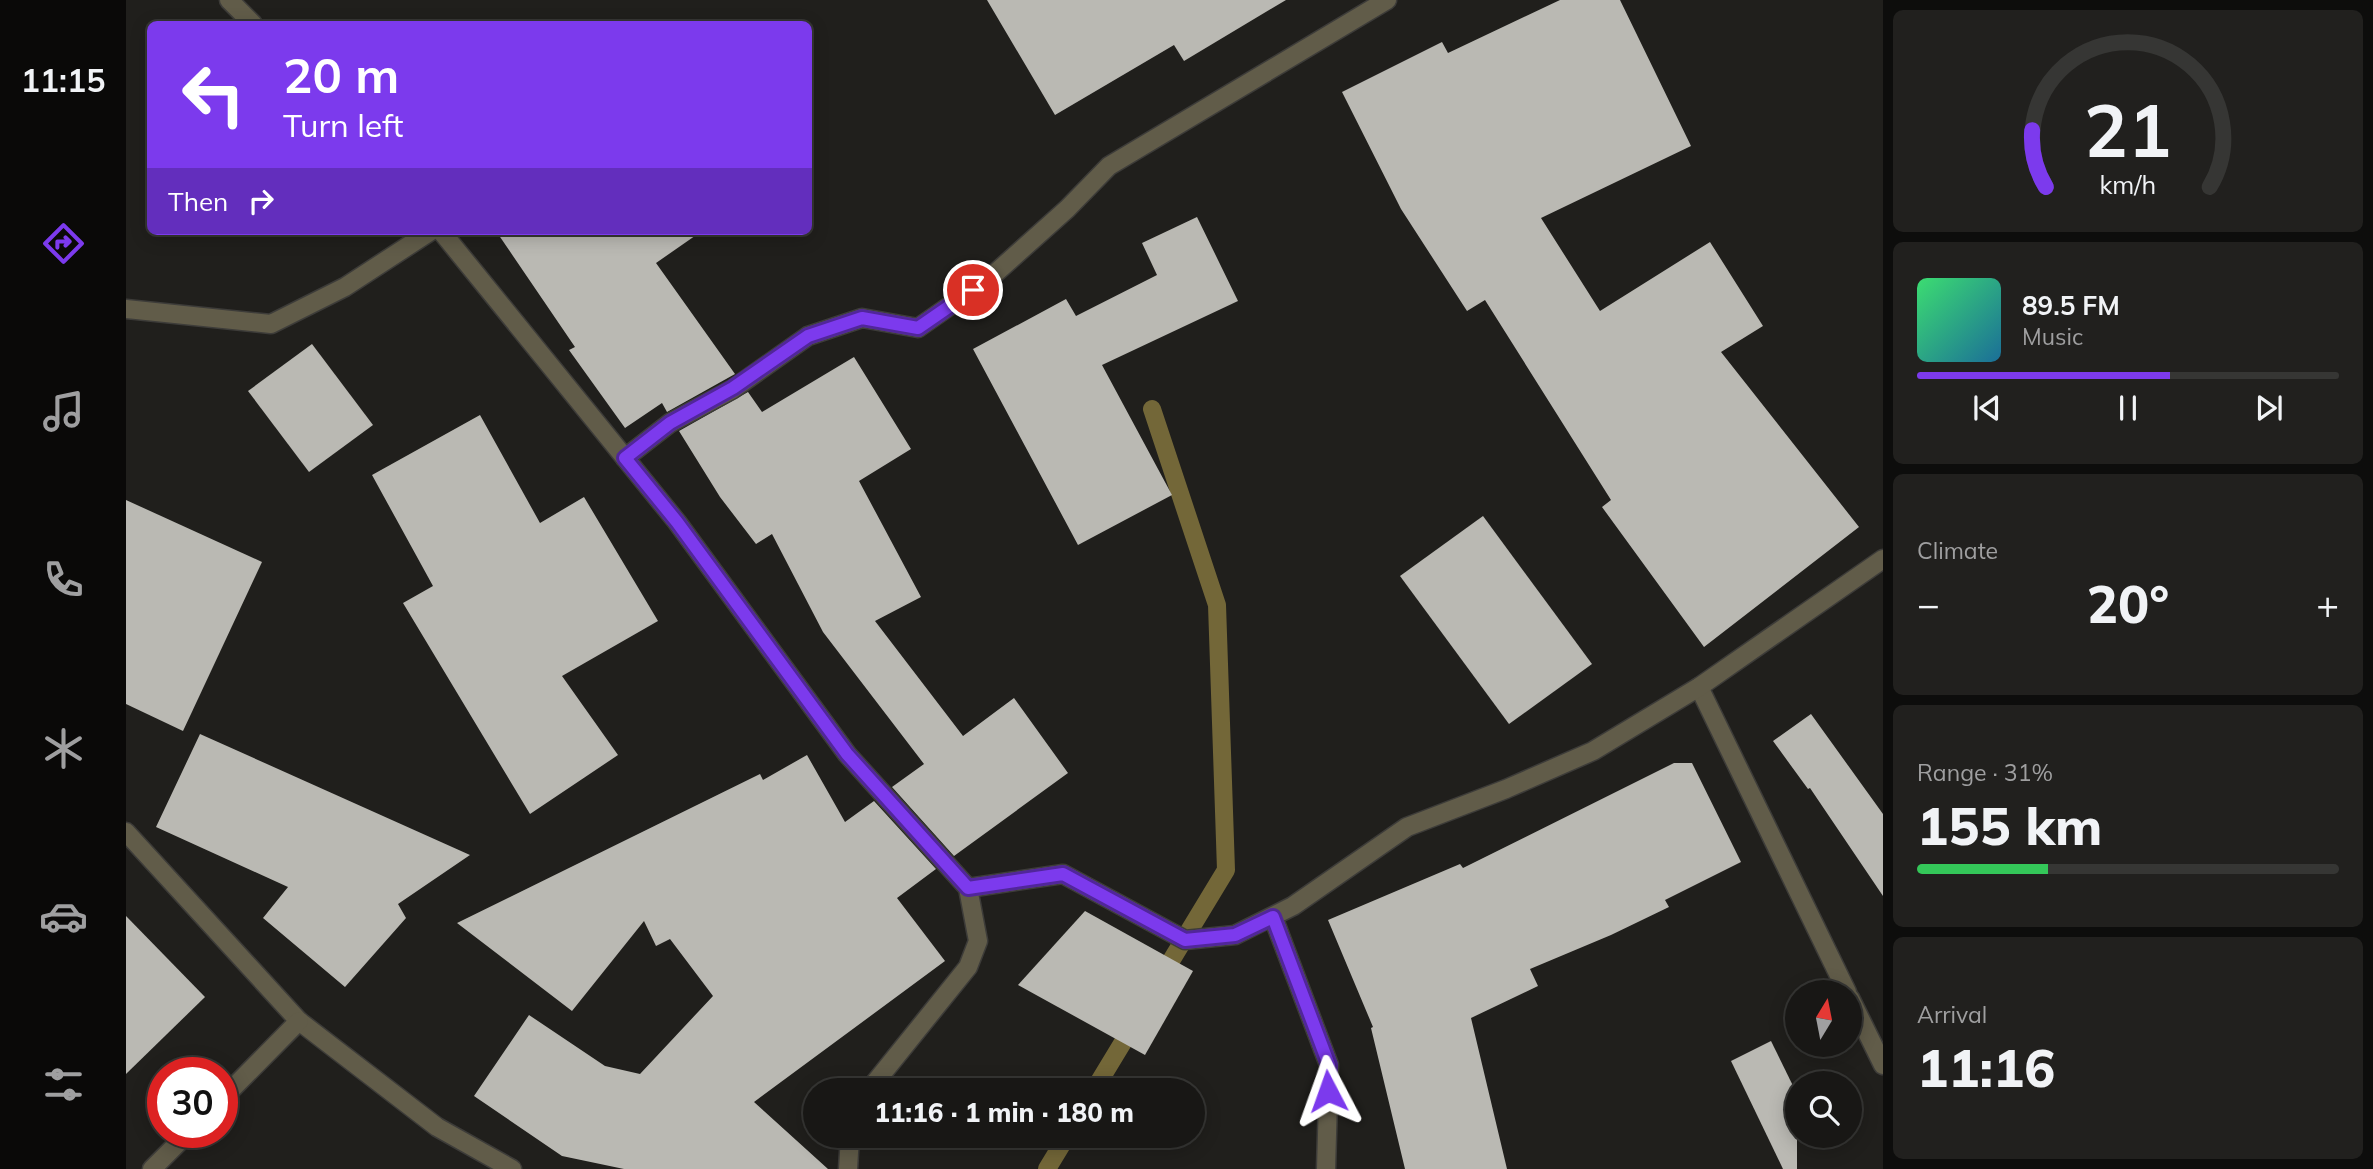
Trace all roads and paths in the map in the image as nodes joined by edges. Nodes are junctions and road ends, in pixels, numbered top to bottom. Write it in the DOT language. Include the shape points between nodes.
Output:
graph roads {
  1 [pos="229,0"];
  2 [pos="1387,0"];
  3 [pos="250,21"];
  4 [pos="425,235"];
  5 [pos="444,235"];
  6 [pos="126,309"];
  7 [pos="625,458"];
  8 [pos="1883,559"];
  9 [pos="1699,687"];
  10 [pos="126,832"];
  11 [pos="968,888"];
  12 [pos="1273,917"];
  13 [pos="1841,980"];
  14 [pos="299,1021"];
  15 [pos="1862,1022"];
  16 [pos="1883,1065"];
  17 [pos="879,1078"];
  18 [pos="238,1082"];
  19 [pos="173,1148"];
  20 [pos="849,1148"];
  21 [pos="152,1169"];
  22 [pos="512,1169"];
  23 [pos="848,1169"];
  24 [pos="1326,1169"];
  1 -- 3 [label="street"];
  2 -- 7 [label="street" via="1109,166 991,277 918,328 862,318 808,336 733,388 670,423"];
  4 -- 6 [label="street" via="345,287 271,324"];
  5 -- 7 [label="street"];
  7 -- 11 [label="street" via="847,754"];
  8 -- 9 [label="street"];
  9 -- 12 [label="street" via="1593,751 1407,827"];
  9 -- 13 [label="street"];
  10 -- 14 [label="street"];
  11 -- 12 [label="street" via="1063,874 1185,940 1235,935"];
  11 -- 17 [label="street" via="978,941 968,967"];
  12 -- 24 [label="street" via="1329,1065"];
  14 -- 18 [label="street"];
  14 -- 22 [label="street" via="437,1127"];
  15 -- 16 [label="street"];
  19 -- 21 [label="street"];
  20 -- 23 [label="street"];
}
